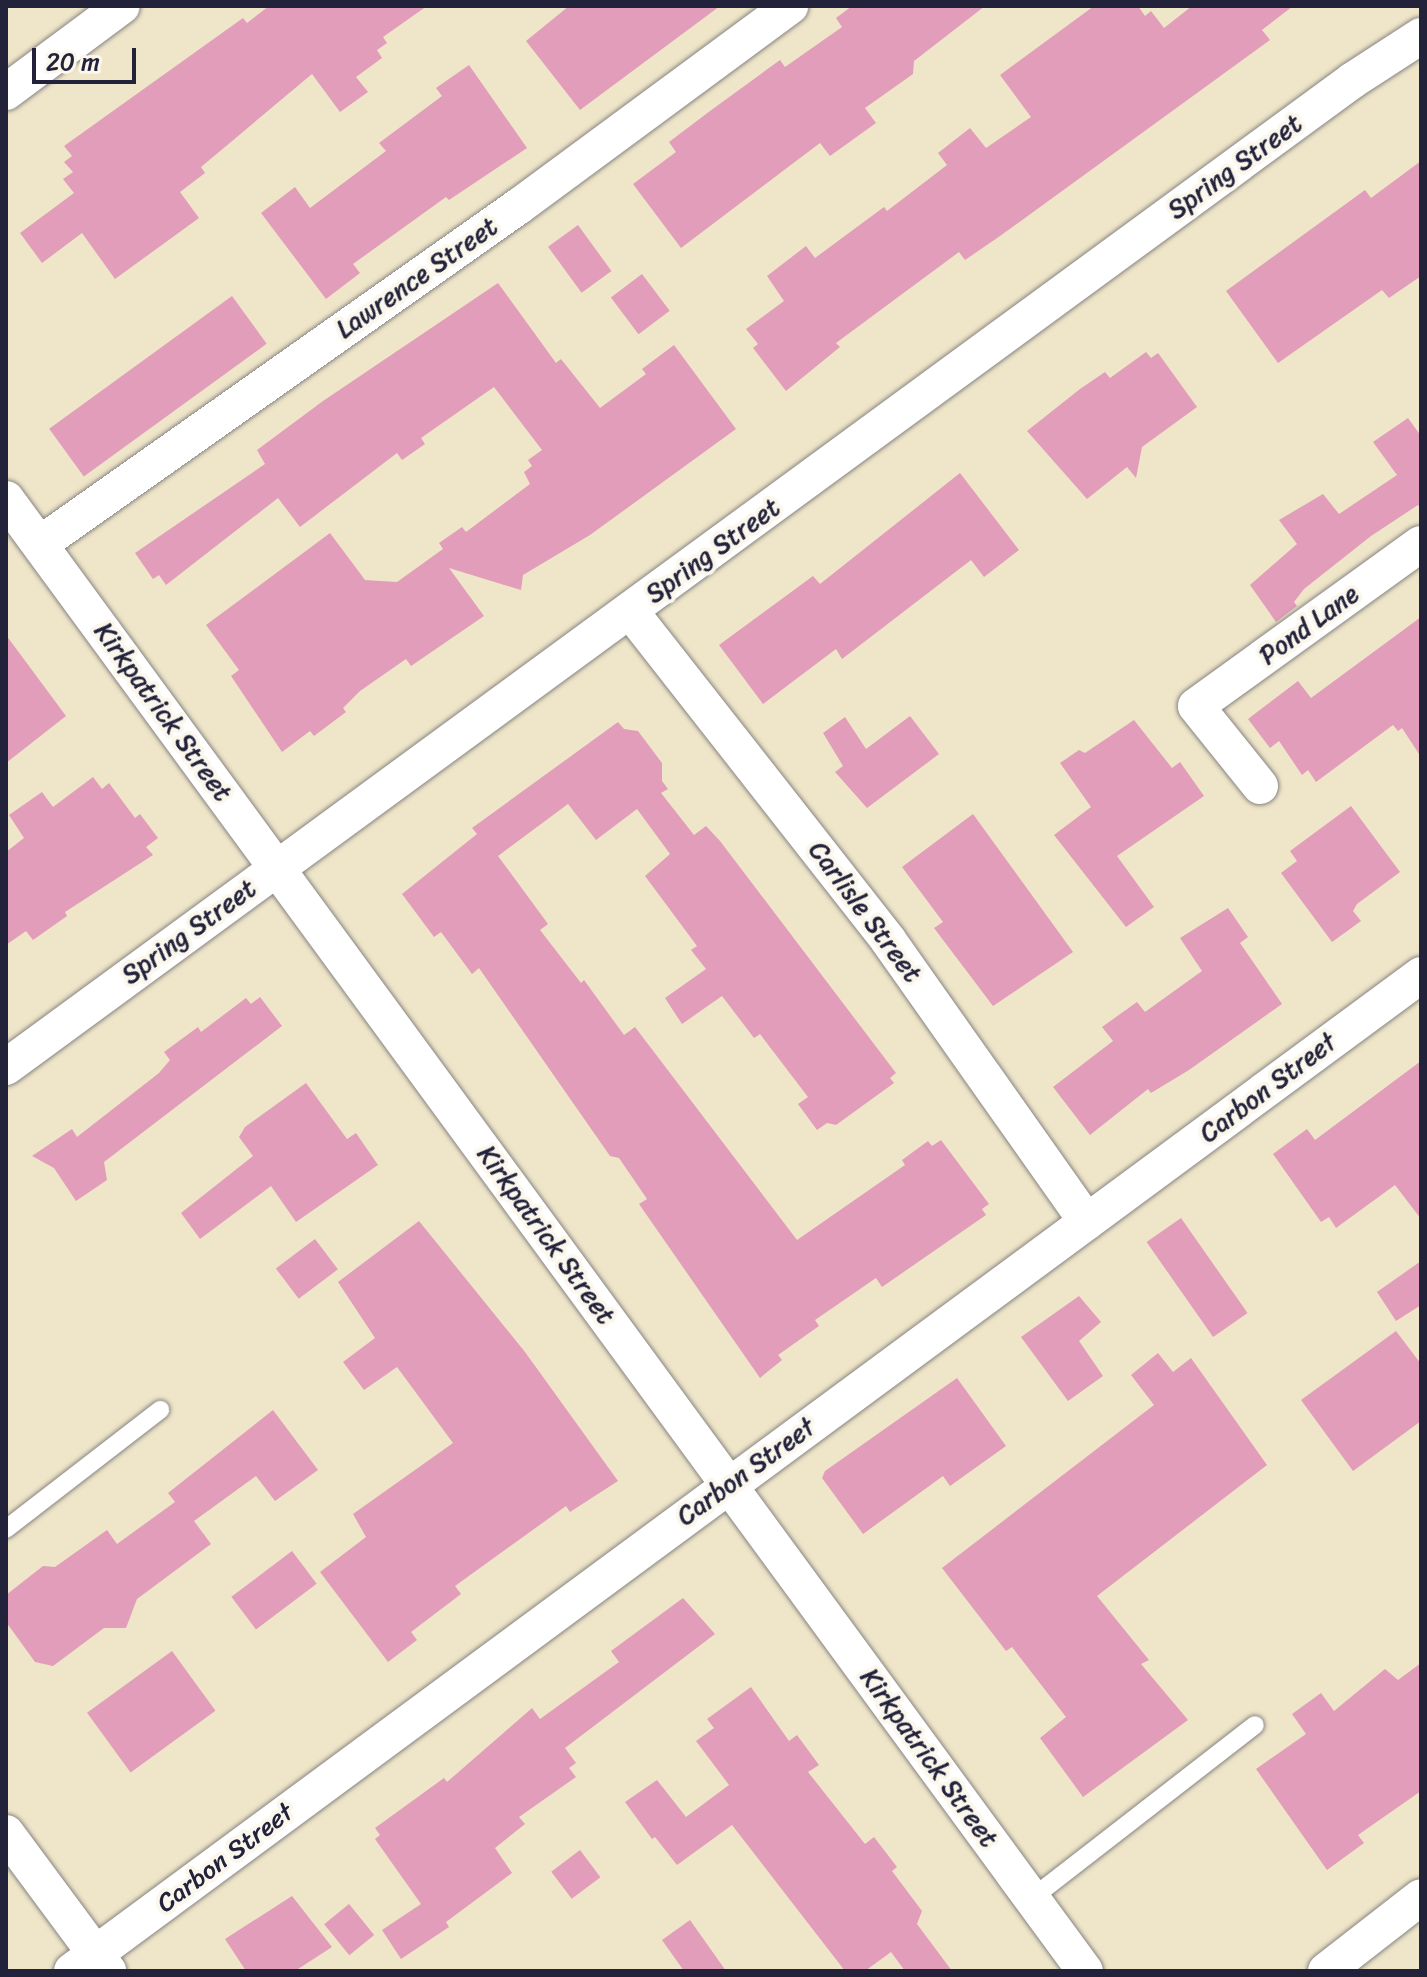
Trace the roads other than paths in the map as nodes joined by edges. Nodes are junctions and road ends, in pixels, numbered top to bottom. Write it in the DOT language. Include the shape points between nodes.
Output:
graph roads {
  1 [pos="122,6"];
  2 [pos="790,6"];
  3 [pos="1421,36"];
  4 [pos="6,92"];
  5 [pos="6,499"];
  6 [pos="40,544"];
  7 [pos="1421,544"];
  8 [pos="631,612"];
  9 [pos="1260,786"];
  10 [pos="278,867"];
  11 [pos="1421,975"];
  12 [pos="6,1067"];
  13 [pos="1087,1222"];
  14 [pos="160,1410"];
  15 [pos="728,1484"];
  16 [pos="6,1529"];
  17 [pos="1255,1725"];
  18 [pos="6,1833"];
  19 [pos="1421,1897"];
  20 [pos="1032,1898"];
  21 [pos="92,1965"];
  22 [pos="1085,1971"];
  23 [pos="1326,1971"];
  1 -- 4 [label="street"];
  2 -- 6 [label="street, Lawrence Street" via="519,206"];
  3 -- 8 [label="street, Spring Street" via="1353,80"];
  5 -- 6 [label="street, Kirkpatrick Street"];
  6 -- 10 [label="street, Kirkpatrick Street"];
  7 -- 9 [label="street, Pond Lane" via="1196,706"];
  8 -- 10 [label="street, Spring Street"];
  8 -- 13 [label="street, Carlisle Street" via="888,940"];
  10 -- 12 [label="street, Spring Street"];
  10 -- 15 [label="street, Kirkpatrick Street"];
  11 -- 13 [label="street, Carbon Street"];
  13 -- 15 [label="street, Carbon Street"];
  14 -- 16 [label="lane"];
  15 -- 20 [label="street, Kirkpatrick Street"];
  15 -- 21 [label="street, Carbon Street"];
  17 -- 20 [label="lane"];
  18 -- 21 [label="street"];
  19 -- 23 [label="street"];
  20 -- 22 [label="street, Kirkpatrick Street"];
}
